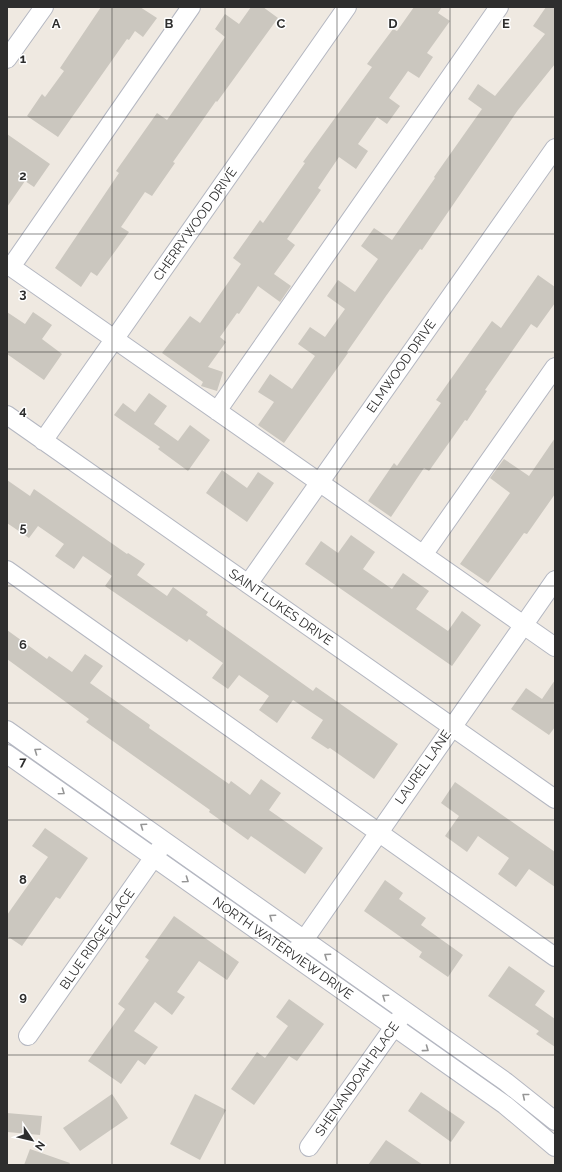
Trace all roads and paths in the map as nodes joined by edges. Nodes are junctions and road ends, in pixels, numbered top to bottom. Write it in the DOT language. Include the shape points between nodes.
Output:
graph roads {
  1 [pos="44,7"];
  2 [pos="191,7"];
  3 [pos="348,7"];
  4 [pos="499,7"];
  5 [pos="7,59"];
  6 [pos="555,148"];
  7 [pos="9,265"];
  8 [pos="114,340"];
  9 [pos="555,367"];
  10 [pos="217,411"];
  11 [pos="7,415"];
  12 [pos="43,441"];
  13 [pos="319,482"];
  14 [pos="422,555"];
  15 [pos="7,570"];
  16 [pos="555,580"];
  17 [pos="248,584"];
  18 [pos="524,625"];
  19 [pos="555,647"];
  20 [pos="452,727"];
  21 [pos="7,730"];
  22 [pos="7,754"];
  23 [pos="555,799"];
  24 [pos="378,832"];
  25 [pos="166,842"];
  26 [pos="154,858"];
  27 [pos="304,939"];
  28 [pos="293,955"];
  29 [pos="555,957"];
  30 [pos="405,1011"];
  31 [pos="394,1027"];
  32 [pos="28,1036"];
  33 [pos="555,1121"];
  34 [pos="309,1147"];
  35 [pos="555,1147"];
  1 -- 5 [label="street"];
  2 -- 7 [label="street"];
  3 -- 8 [label="street, CHERRYWOOD DRIVE"];
  4 -- 10 [label="street"];
  6 -- 13 [label="street, ELMWOOD DRIVE"];
  7 -- 8 [label="street"];
  8 -- 10 [label="street"];
  8 -- 12 [label="street, CHERRYWOOD DRIVE"];
  9 -- 14 [label="street"];
  10 -- 13 [label="street"];
  11 -- 12 [label="street, SAINT LUKES DRIVE"];
  12 -- 17 [label="street, SAINT LUKES DRIVE"];
  13 -- 14 [label="street"];
  13 -- 17 [label="street, ELMWOOD DRIVE"];
  14 -- 18 [label="street"];
  15 -- 24 [label="street"];
  16 -- 18 [label="street, LAUREL LANE"];
  17 -- 20 [label="street, SAINT LUKES DRIVE"];
  18 -- 19 [label="street"];
  18 -- 20 [label="street, LAUREL LANE"];
  20 -- 23 [label="street, SAINT LUKES DRIVE"];
  20 -- 24 [label="street, LAUREL LANE"];
  25 -- 21 [label="street, NORTH WATERVIEW DRIVE, one-way"];
  22 -- 26 [label="street, NORTH WATERVIEW DRIVE, one-way"];
  24 -- 27 [label="street, LAUREL LANE"];
  24 -- 29 [label="street"];
  25 -- 26 [label="street, BLUE RIDGE PLACE"];
  27 -- 25 [label="street, NORTH WATERVIEW DRIVE, one-way"];
  26 -- 28 [label="street, NORTH WATERVIEW DRIVE, one-way"];
  26 -- 32 [label="street, BLUE RIDGE PLACE"];
  27 -- 28 [label="street, LAUREL LANE"];
  30 -- 27 [label="street, NORTH WATERVIEW DRIVE, one-way"];
  28 -- 31 [label="street, NORTH WATERVIEW DRIVE"];
  30 -- 31 [label="street, SHENANDOAH PLACE"];
  33 -- 30 [label="street, NORTH WATERVIEW DRIVE, one-way" via="506,1082"];
  31 -- 34 [label="street, SHENANDOAH PLACE"];
  31 -- 35 [label="street, NORTH WATERVIEW DRIVE, one-way" via="505,1105"];
}
